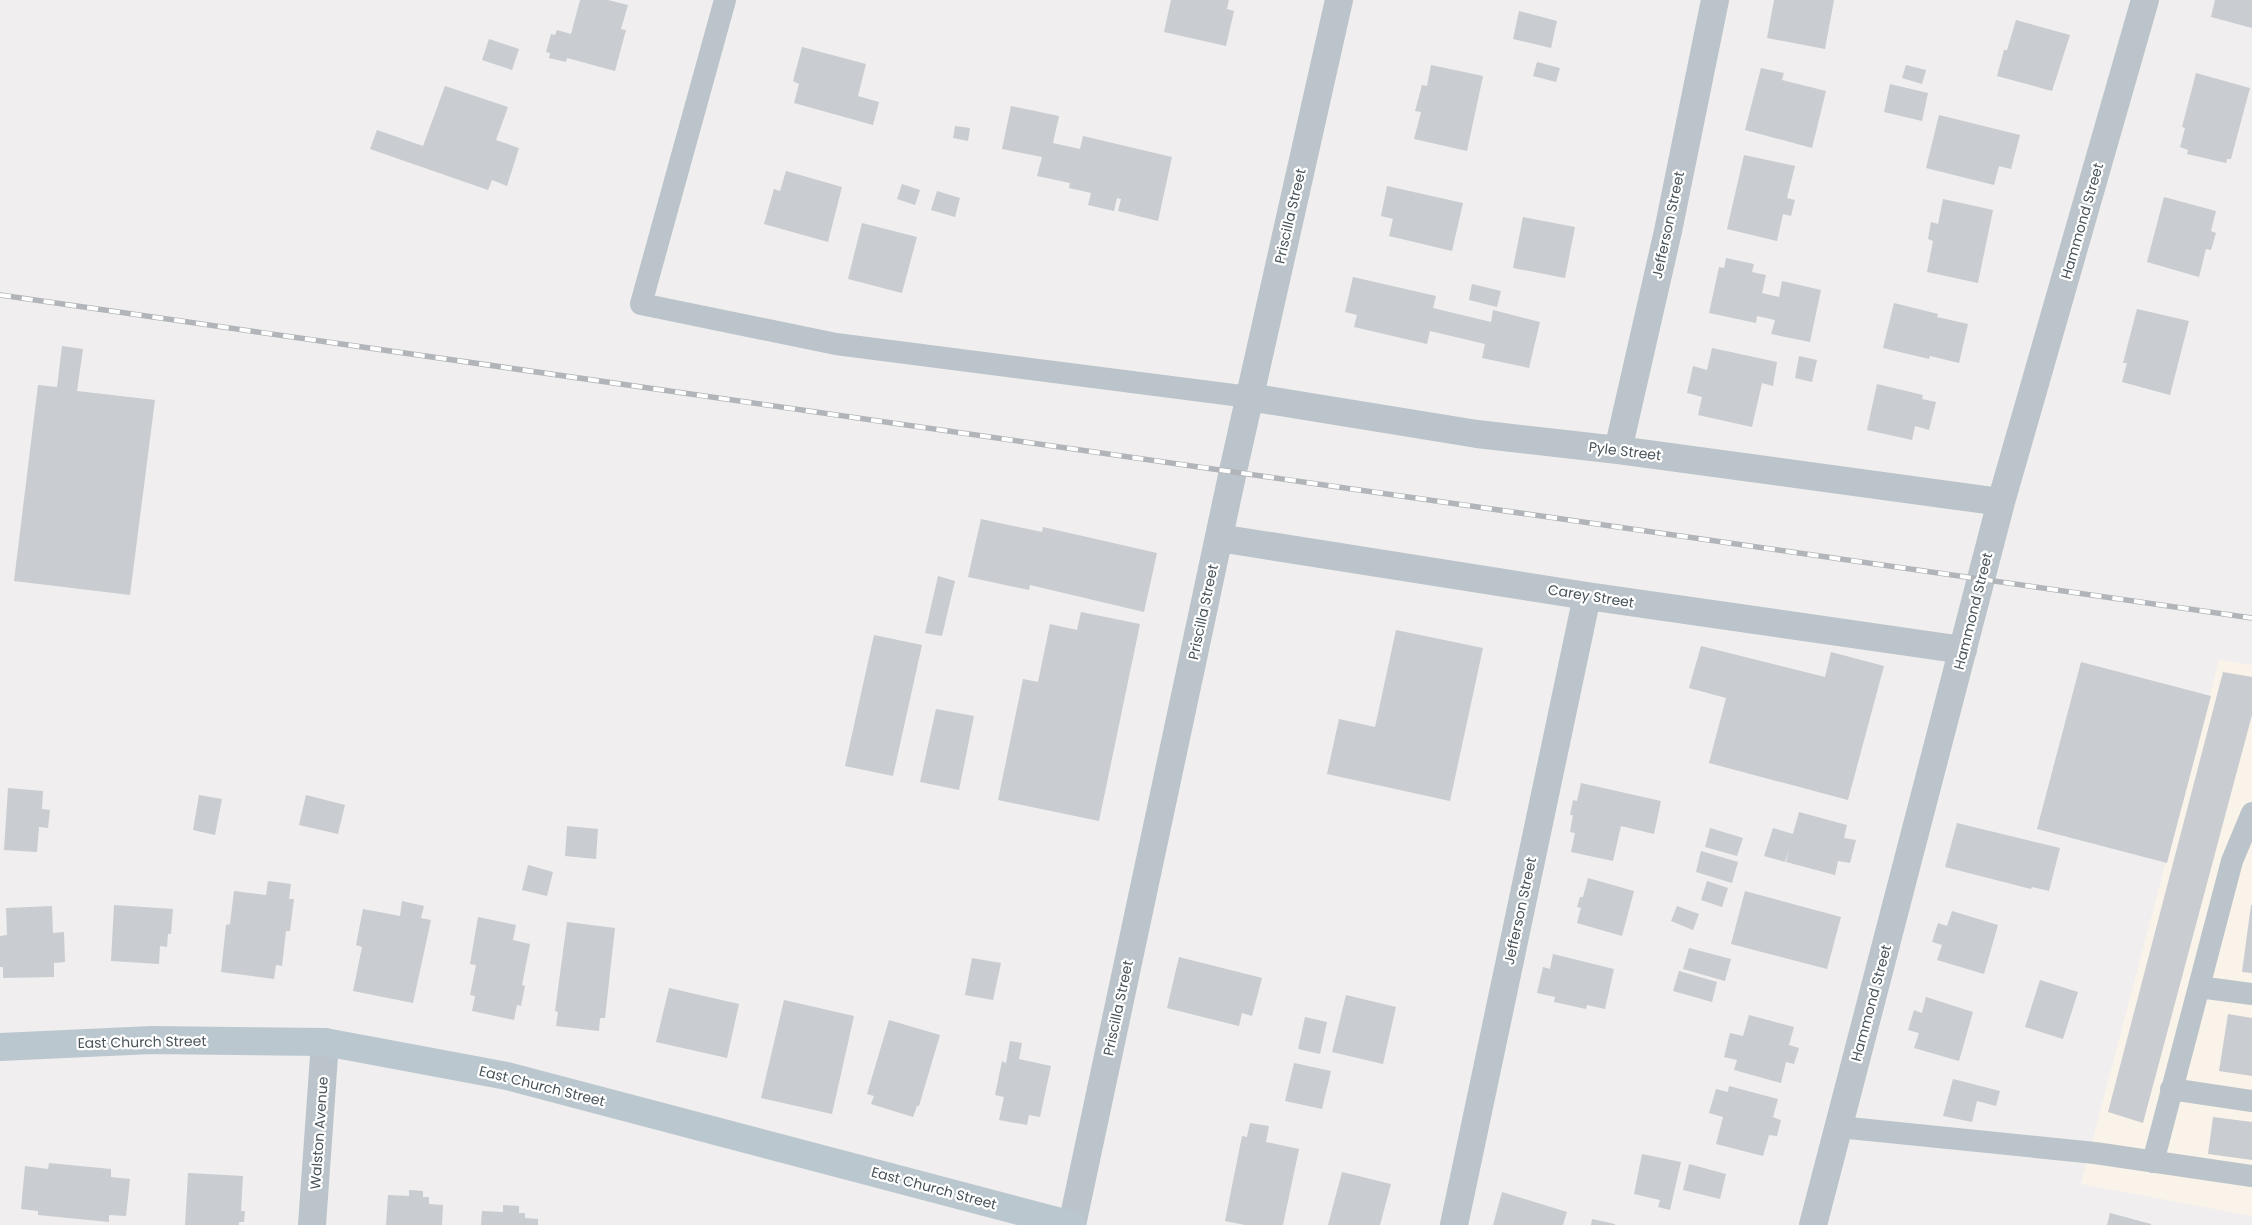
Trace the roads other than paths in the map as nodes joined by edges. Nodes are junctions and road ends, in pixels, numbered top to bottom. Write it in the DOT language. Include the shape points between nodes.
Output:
graph roads {
  1 [pos="725,0"];
  2 [pos="1339,0"];
  3 [pos="1715,0"];
  4 [pos="2145,0"];
  5 [pos="1250,397"];
  6 [pos="1618,450"];
  7 [pos="2001,502"];
  8 [pos="1219,538"];
  9 [pos="1586,596"];
  10 [pos="1963,650"];
  11 [pos="2252,813"];
  12 [pos="2242,862"];
  13 [pos="2198,987"];
  14 [pos="2252,994"];
  15 [pos="325,1042"];
  16 [pos="0,1047"];
  17 [pos="2171,1089"];
  18 [pos="2252,1101"];
  19 [pos="1840,1126"];
  20 [pos="2152,1162"];
  21 [pos="2252,1176"];
  22 [pos="312,1225"];
  23 [pos="1072,1225"];
  24 [pos="1454,1225"];
  25 [pos="1813,1225"];
  1 -- 5 [label="lane" via="641,304 836,344"];
  2 -- 5 [label="street, Priscilla Street"];
  3 -- 6 [label="street, Jefferson Street" via="1668,231"];
  4 -- 7 [label="street, Hammond Street"];
  5 -- 6 [label="street, Pyle Street" via="1477,434"];
  5 -- 8 [label="street, Priscilla Street"];
  6 -- 7 [label="street, Pyle Street"];
  7 -- 10 [label="street, Hammond Street"];
  8 -- 9 [label="street, Carey Street"];
  8 -- 23 [label="street, Priscilla Street"];
  9 -- 10 [label="street, Carey Street"];
  9 -- 24 [label="street, Jefferson Street"];
  10 -- 19 [label="street, Hammond Street"];
  11 -- 12 [label="lane"];
  12 -- 13 [label="lane"];
  13 -- 14 [label="lane"];
  13 -- 17 [label="lane"];
  15 -- 16 [label="street, East Church Street" via="152,1040"];
  15 -- 22 [label="street, Walston Avenue"];
  15 -- 23 [label="street, East Church Street" via="507,1076"];
  17 -- 18 [label="lane"];
  17 -- 20 [label="lane"];
  19 -- 20 [label="lane"];
  19 -- 25 [label="street, Hammond Street"];
  20 -- 21 [label="lane"];
}
